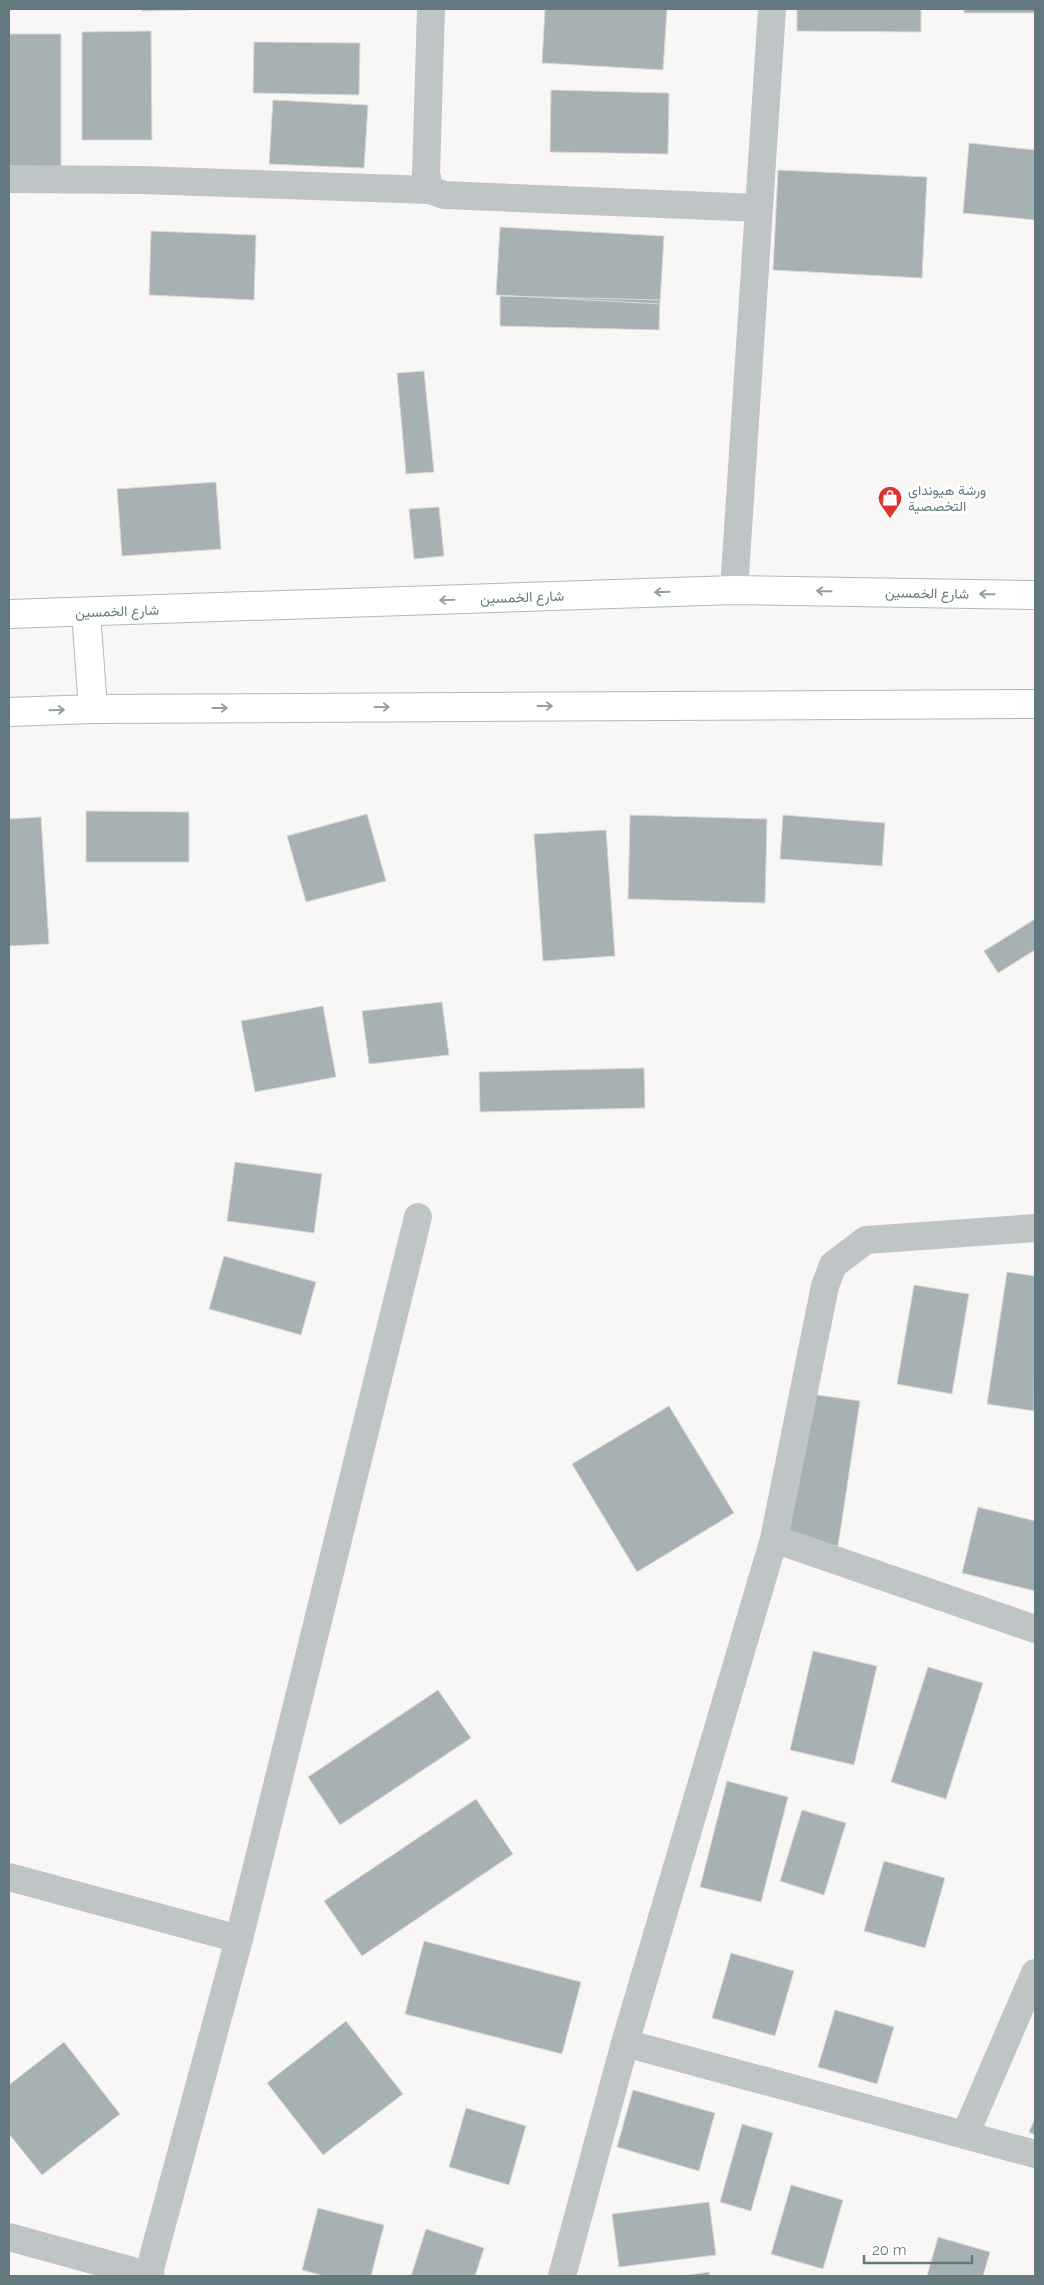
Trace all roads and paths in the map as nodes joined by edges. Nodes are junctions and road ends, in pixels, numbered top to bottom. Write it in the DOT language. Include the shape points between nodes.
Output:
graph roads {
  1 [pos="430,9"];
  2 [pos="772,9"];
  3 [pos="9,179"];
  4 [pos="430,190"];
  5 [pos="759,208"];
  6 [pos="734,590"];
  7 [pos="1035,595"];
  8 [pos="86,612"];
  9 [pos="9,614"];
  10 [pos="1035,704"];
  11 [pos="93,709"];
  12 [pos="9,712"];
  13 [pos="418,1217"];
  14 [pos="1035,1228"];
  15 [pos="774,1539"];
  16 [pos="1035,1629"];
  17 [pos="9,1877"];
  18 [pos="239,1939"];
  19 [pos="1035,1973"];
  20 [pos="625,2043"];
  21 [pos="965,2135"];
  22 [pos="1035,2154"];
  23 [pos="9,2237"];
  24 [pos="150,2276"];
  25 [pos="562,2276"];
  1 -- 4 [label="street" via="426,174"];
  2 -- 5 [label="street"];
  3 -- 4 [label="street"];
  4 -- 5 [label="street" via="444,195"];
  5 -- 6 [label="street"];
  7 -- 6 [label="main road, شارع الخمسين, one-way"];
  6 -- 8 [label="main road, شارع الخمسين, one-way"];
  8 -- 9 [label="main road, شارع الخمسين"];
  8 -- 11 [label="main road"];
  11 -- 10 [label="main road, one-way"];
  12 -- 11 [label="main road, one-way"];
  13 -- 18 [label="street"];
  14 -- 15 [label="street" via="866,1240 833,1266 825,1286"];
  15 -- 16 [label="street"];
  15 -- 20 [label="street"];
  17 -- 18 [label="street"];
  18 -- 24 [label="street"];
  19 -- 21 [label="street"];
  20 -- 21 [label="street"];
  20 -- 25 [label="street"];
  21 -- 22 [label="street"];
  23 -- 24 [label="street"];
}
